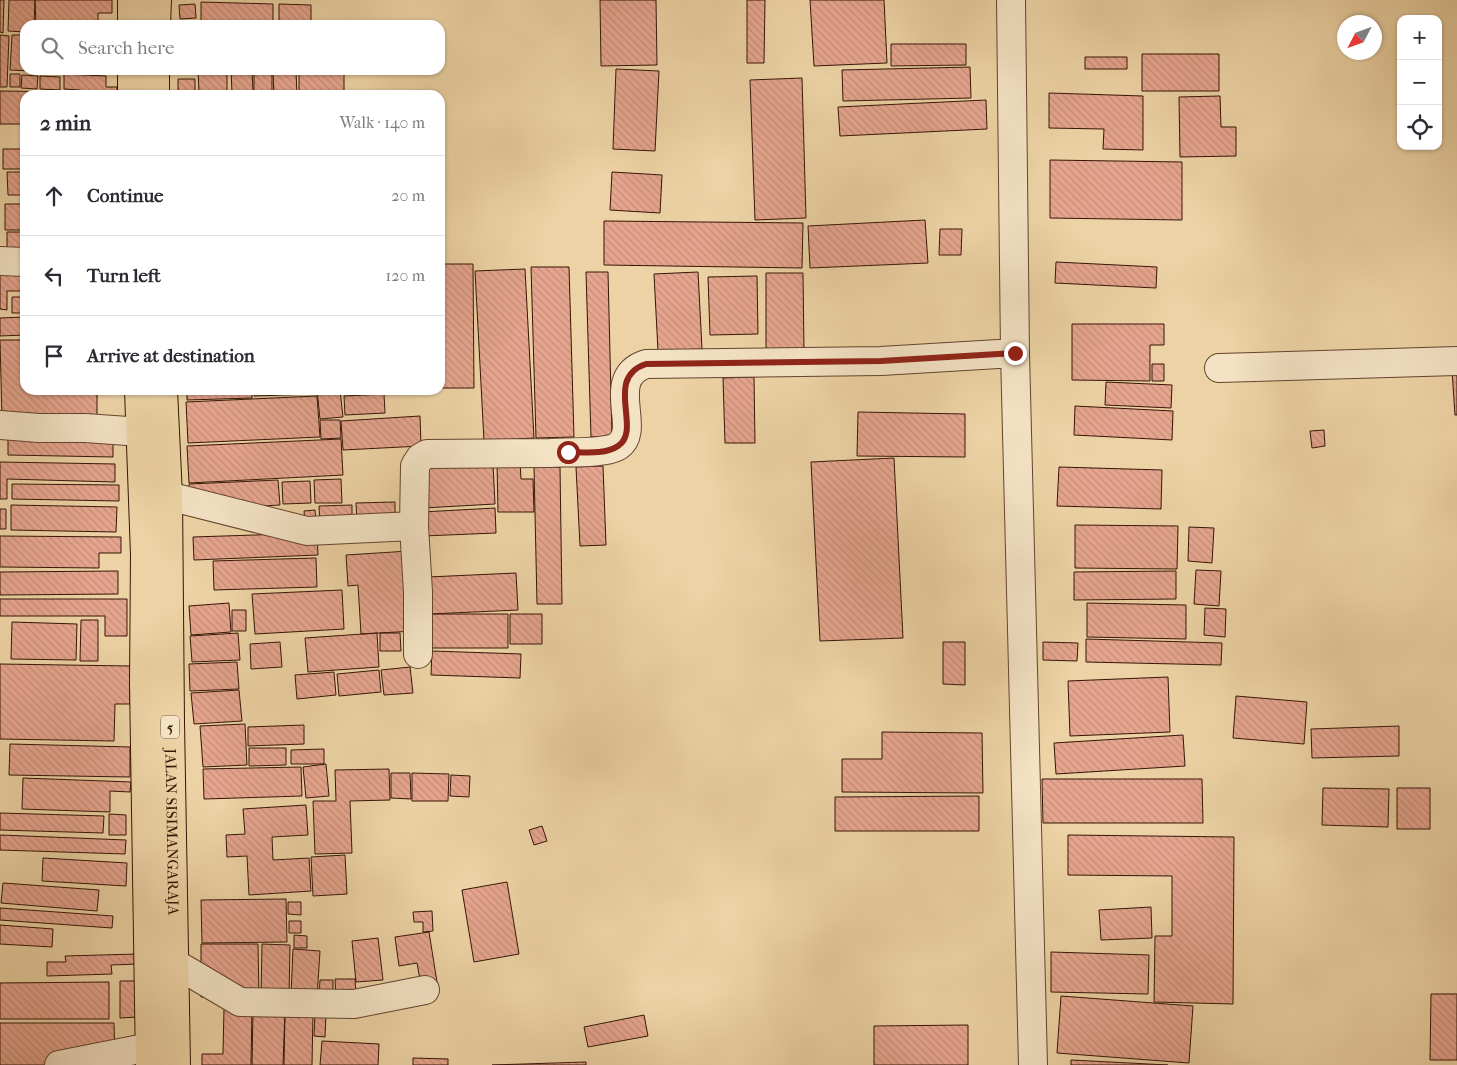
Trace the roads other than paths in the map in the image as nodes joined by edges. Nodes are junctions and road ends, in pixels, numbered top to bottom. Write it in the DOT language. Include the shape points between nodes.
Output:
graph roads {
  1 [pos="132,0"];
  2 [pos="156,0"];
  3 [pos="1011,0"];
  4 [pos="132,20"];
  5 [pos="156,20"];
  6 [pos="132,75"];
  7 [pos="155,75"];
  8 [pos="132,90"];
  9 [pos="155,90"];
  10 [pos="0,261"];
  11 [pos="20,262"];
  12 [pos="1015,353"];
  13 [pos="1457,360"];
  14 [pos="1218,368"];
  15 [pos="150,395"];
  16 [pos="151,395"];
  17 [pos="151,395"];
  18 [pos="0,425"];
  19 [pos="168,496"];
  20 [pos="414,526"];
  21 [pos="418,654"];
  22 [pos="174,963"];
  23 [pos="425,990"];
  24 [pos="163,1057"];
  25 [pos="59,1065"];
  26 [pos="1033,1065"];
  1 -- 4 [label="highway"];
  2 -- 5 [label="highway"];
  3 -- 12 [label="street"];
  6 -- 8 [label="highway"];
  7 -- 9 [label="highway"];
  10 -- 11 [label="street"];
  12 -- 20 [label="street" via="881,361 646,364 636,367 625,383 626,430 624,440 618,446 608,450 568,452 427,454 420,458 415,466"];
  12 -- 26 [label="street"];
  13 -- 14 [label="street"];
  15 -- 18 [label="street" via="142,432"];
  16 -- 19 [label="highway, JALAN SISIMANGARAJA / 5"];
  17 -- 24 [label="highway, JALAN SISIMANGARAJA / 5" via="144,682"];
  19 -- 20 [label="street" via="306,531"];
  19 -- 22 [label="highway, JALAN SISIMANGARAJA / 5"];
  20 -- 21 [label="street"];
  22 -- 23 [label="street" via="240,1002 354,1004"];
  22 -- 24 [label="highway, JALAN SISIMANGARAJA / 5"];
  24 -- 25 [label="street"];
}
